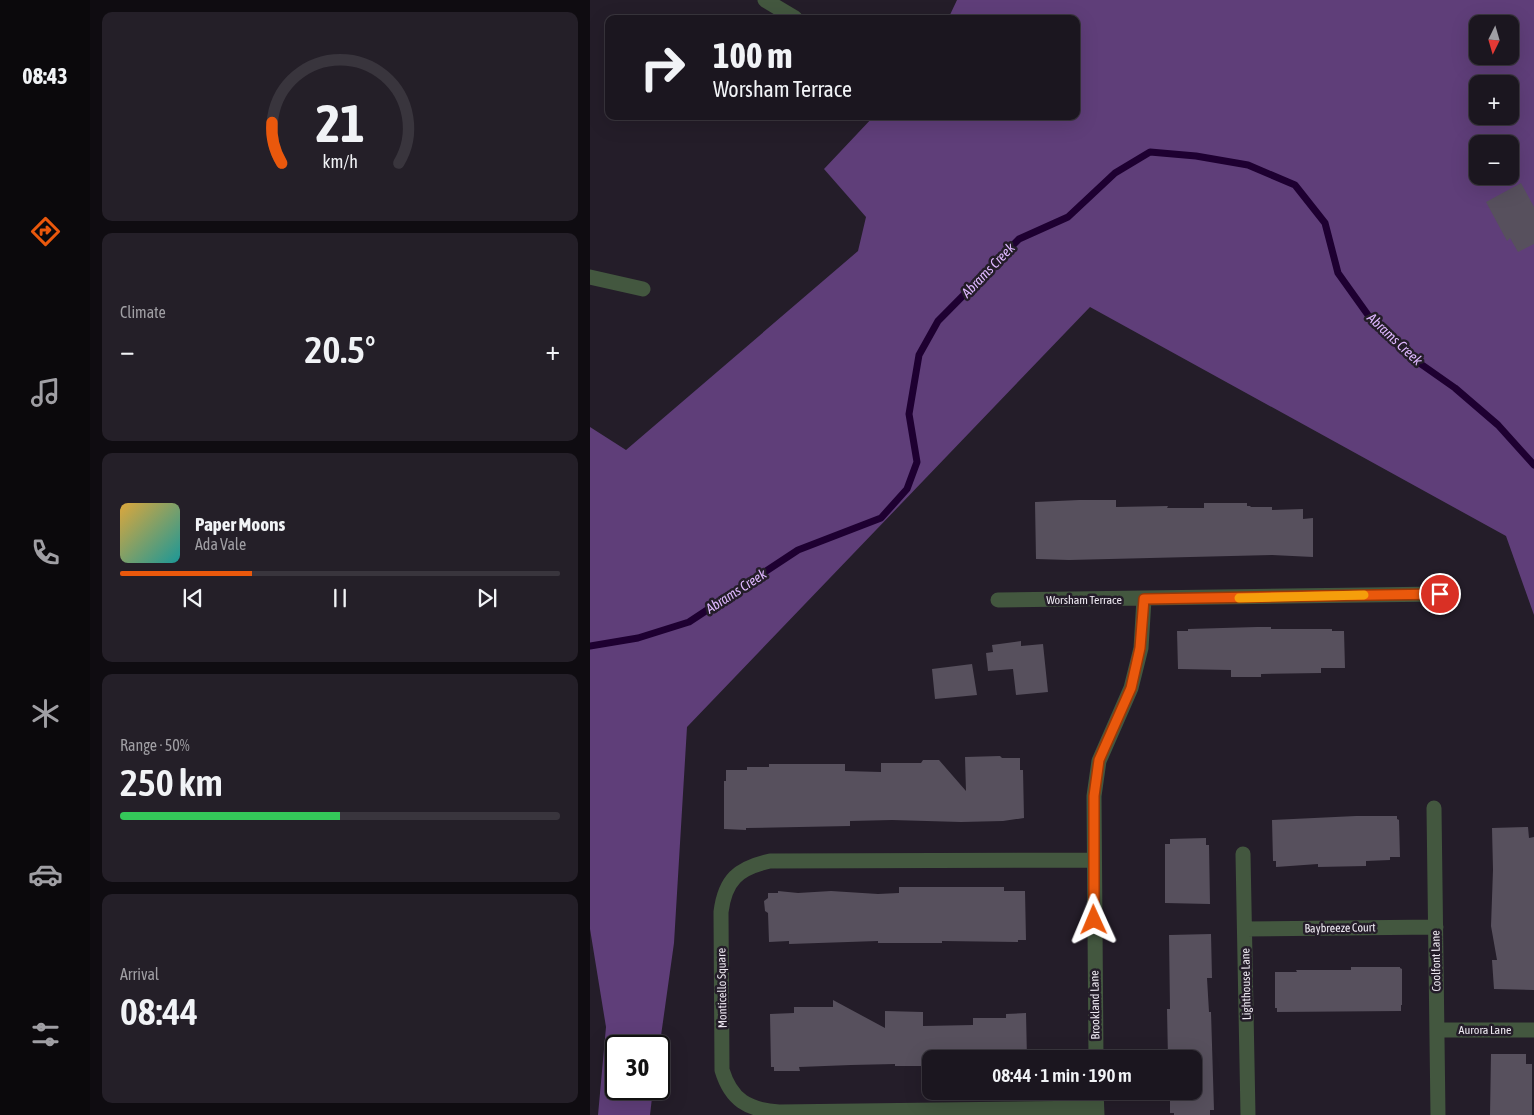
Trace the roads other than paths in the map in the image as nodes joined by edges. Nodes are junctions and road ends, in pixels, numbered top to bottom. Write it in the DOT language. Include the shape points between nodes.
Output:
graph roads {
  1 [pos="766,0"];
  2 [pos="790,15"];
  3 [pos="590,277"];
  4 [pos="643,290"];
  5 [pos="1440,594"];
  6 [pos="1144,599"];
  7 [pos="998,600"];
  8 [pos="1434,808"];
  9 [pos="1243,854"];
  10 [pos="1093,860"];
  11 [pos="1436,927"];
  12 [pos="1245,929"];
  13 [pos="1437,1030"];
  14 [pos="1534,1030"];
  15 [pos="1096,1050"];
  16 [pos="1096,1111"];
  17 [pos="1248,1115"];
  18 [pos="1438,1115"];
  1 -- 2 [label="street"];
  3 -- 4 [label="street"];
  5 -- 6 [label="street, Worsham Terrace"];
  6 -- 7 [label="street, Worsham Terrace"];
  6 -- 10 [label="street, Brookland Lane" via="1140,648 1131,688 1099,760 1094,796"];
  8 -- 11 [label="street, Coolfont Lane"];
  9 -- 12 [label="street, Lighthouse Lane"];
  10 -- 15 [label="street, Brookland Lane"];
  10 -- 16 [label="street, Monticello Square" via="770,861 744,869 728,884 721,912 722,1070 734,1095 748,1106 762,1111"];
  11 -- 12 [label="street, Baybreeze Court"];
  11 -- 13 [label="street, Coolfont Lane"];
  12 -- 17 [label="street, Lighthouse Lane"];
  13 -- 14 [label="street, Aurora Lane"];
  13 -- 18 [label="street, Coolfont Lane"];
}
